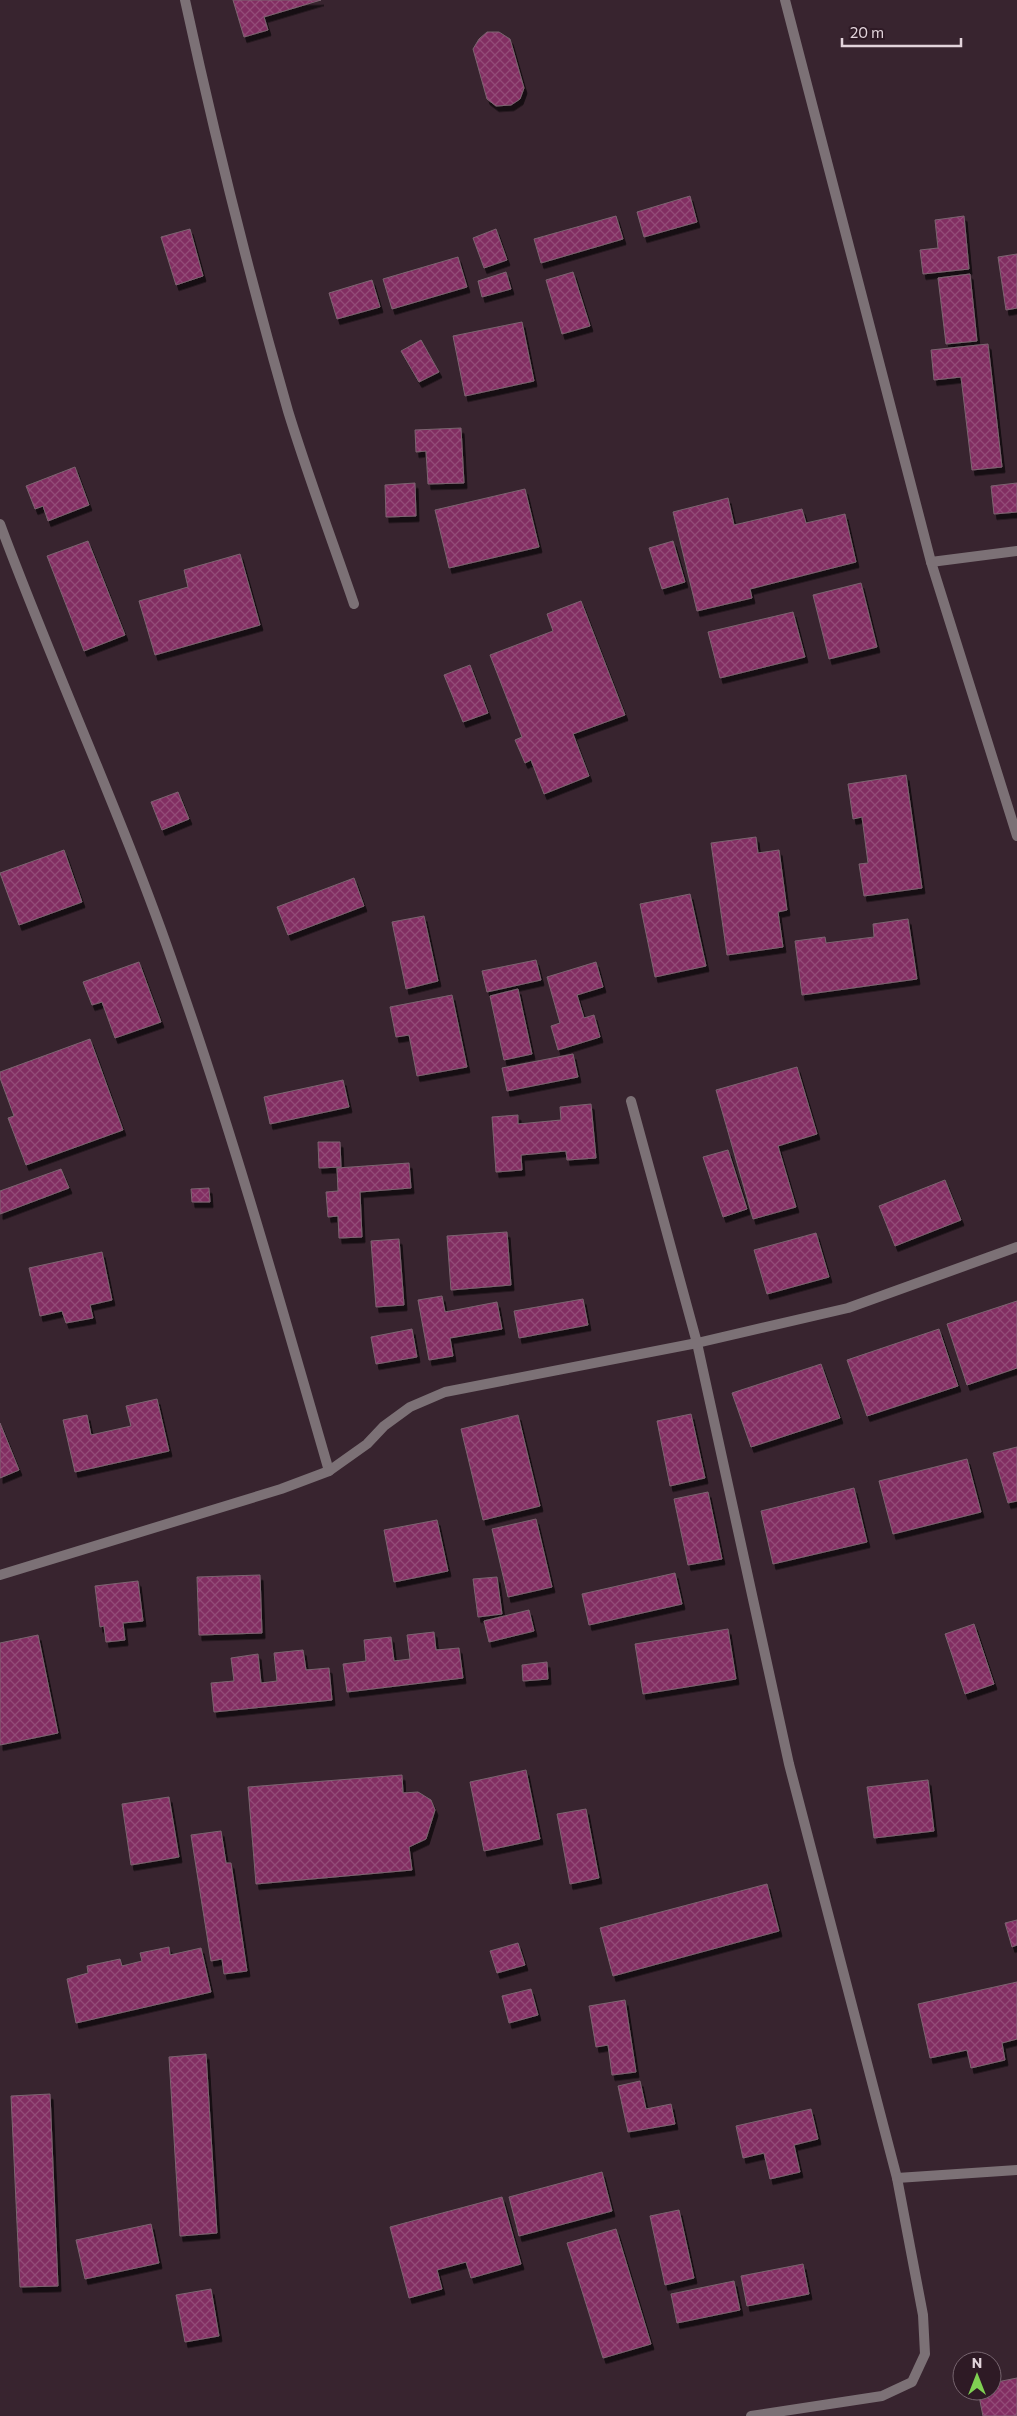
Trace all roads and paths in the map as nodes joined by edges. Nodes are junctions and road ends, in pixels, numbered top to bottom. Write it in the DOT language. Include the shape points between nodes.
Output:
graph roads {
  1 [pos="185,0"];
  2 [pos="785,0"];
  3 [pos="0,524"];
  4 [pos="1017,551"];
  5 [pos="931,562"];
  6 [pos="354,604"];
  7 [pos="1017,836"];
  8 [pos="631,1101"];
  9 [pos="1017,1248"];
  10 [pos="697,1343"];
  11 [pos="329,1471"];
  12 [pos="0,1575"];
  13 [pos="1017,2170"];
  14 [pos="897,2178"];
  15 [pos="751,2416"];
  1 -- 6 [label="street" via="223,167 281,384"];
  2 -- 5 [label="street"];
  3 -- 11 [label="street" via="87,737 177,974 263,1241"];
  4 -- 5 [label="street"];
  5 -- 7 [label="street"];
  8 -- 10 [label="street"];
  9 -- 10 [label="street" via="848,1308"];
  10 -- 11 [label="street" via="445,1392 410,1407"];
  10 -- 14 [label="street" via="789,1764"];
  11 -- 12 [label="street" via="281,1489"];
  13 -- 14 [label="street"];
  14 -- 15 [label="street" via="923,2315 925,2354 912,2382 882,2396"];
}
